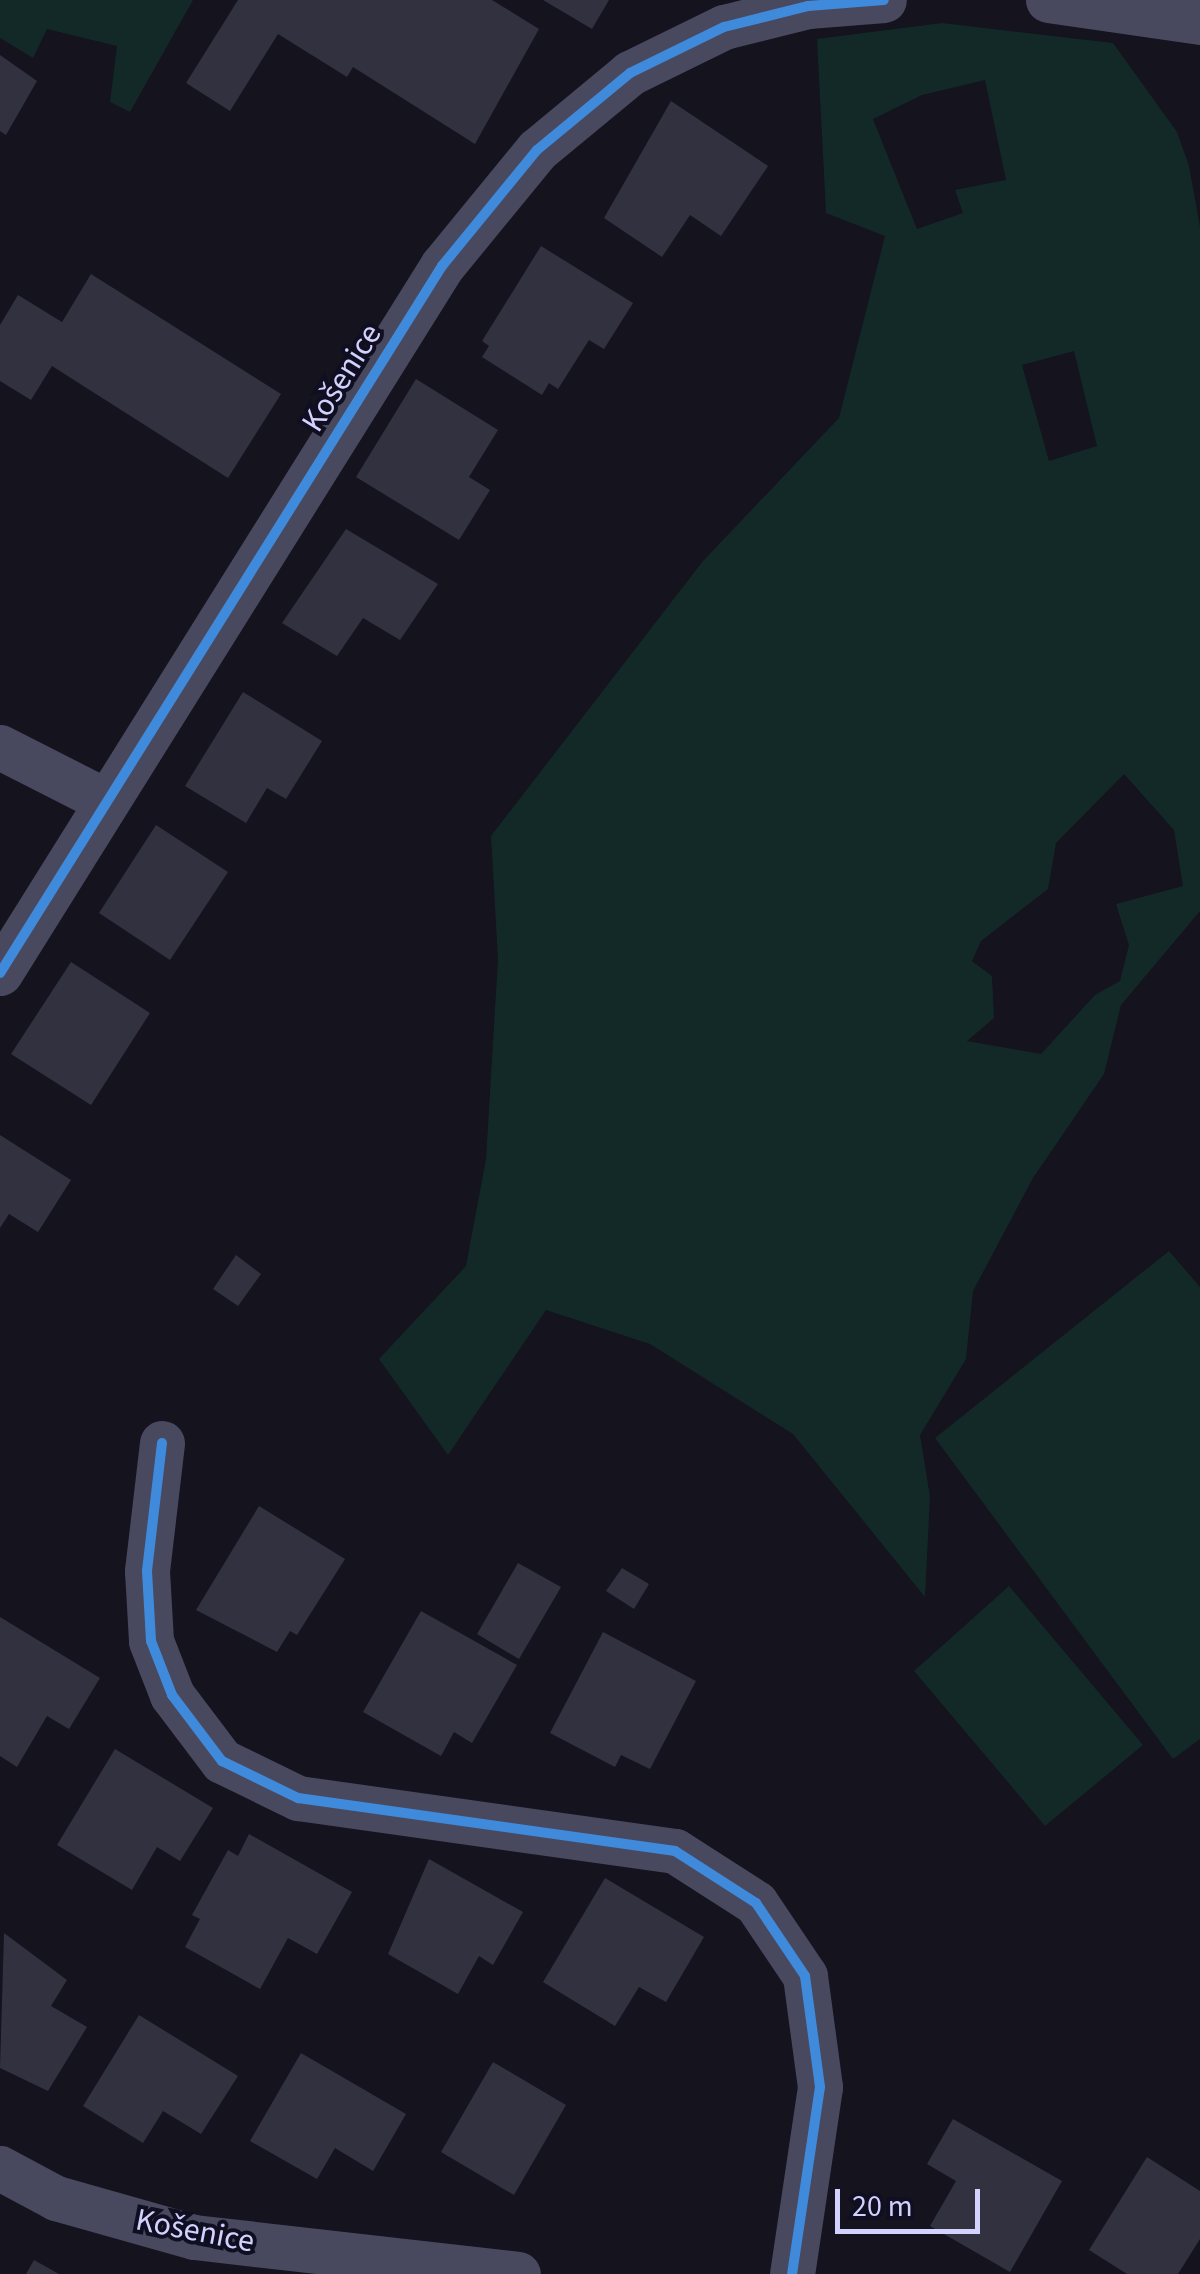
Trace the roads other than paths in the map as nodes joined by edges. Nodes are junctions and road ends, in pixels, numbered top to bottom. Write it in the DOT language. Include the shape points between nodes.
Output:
graph roads {
  1 [pos="871,0"];
  2 [pos="884,0"];
  3 [pos="1048,0"];
  4 [pos="1200,22"];
  5 [pos="0,747"];
  6 [pos="106,801"];
  7 [pos="0,974"];
  8 [pos="162,1443"];
  9 [pos="0,2168"];
  10 [pos="518,2274"];
  11 [pos="792,2274"];
  1 -- 2 [label="street, Košenice"];
  1 -- 6 [label="street, Košenice" via="808,6 724,27 630,73 537,150 442,266"];
  3 -- 4 [label="street"];
  5 -- 6 [label="street"];
  6 -- 7 [label="street, Košenice"];
  8 -- 11 [label="street" via="147,1571 151,1641 172,1695 222,1761 298,1798 675,1851 756,1903 805,1976 820,2087"];
  9 -- 10 [label="street, Košenice" via="56,2198 194,2236"];
}
